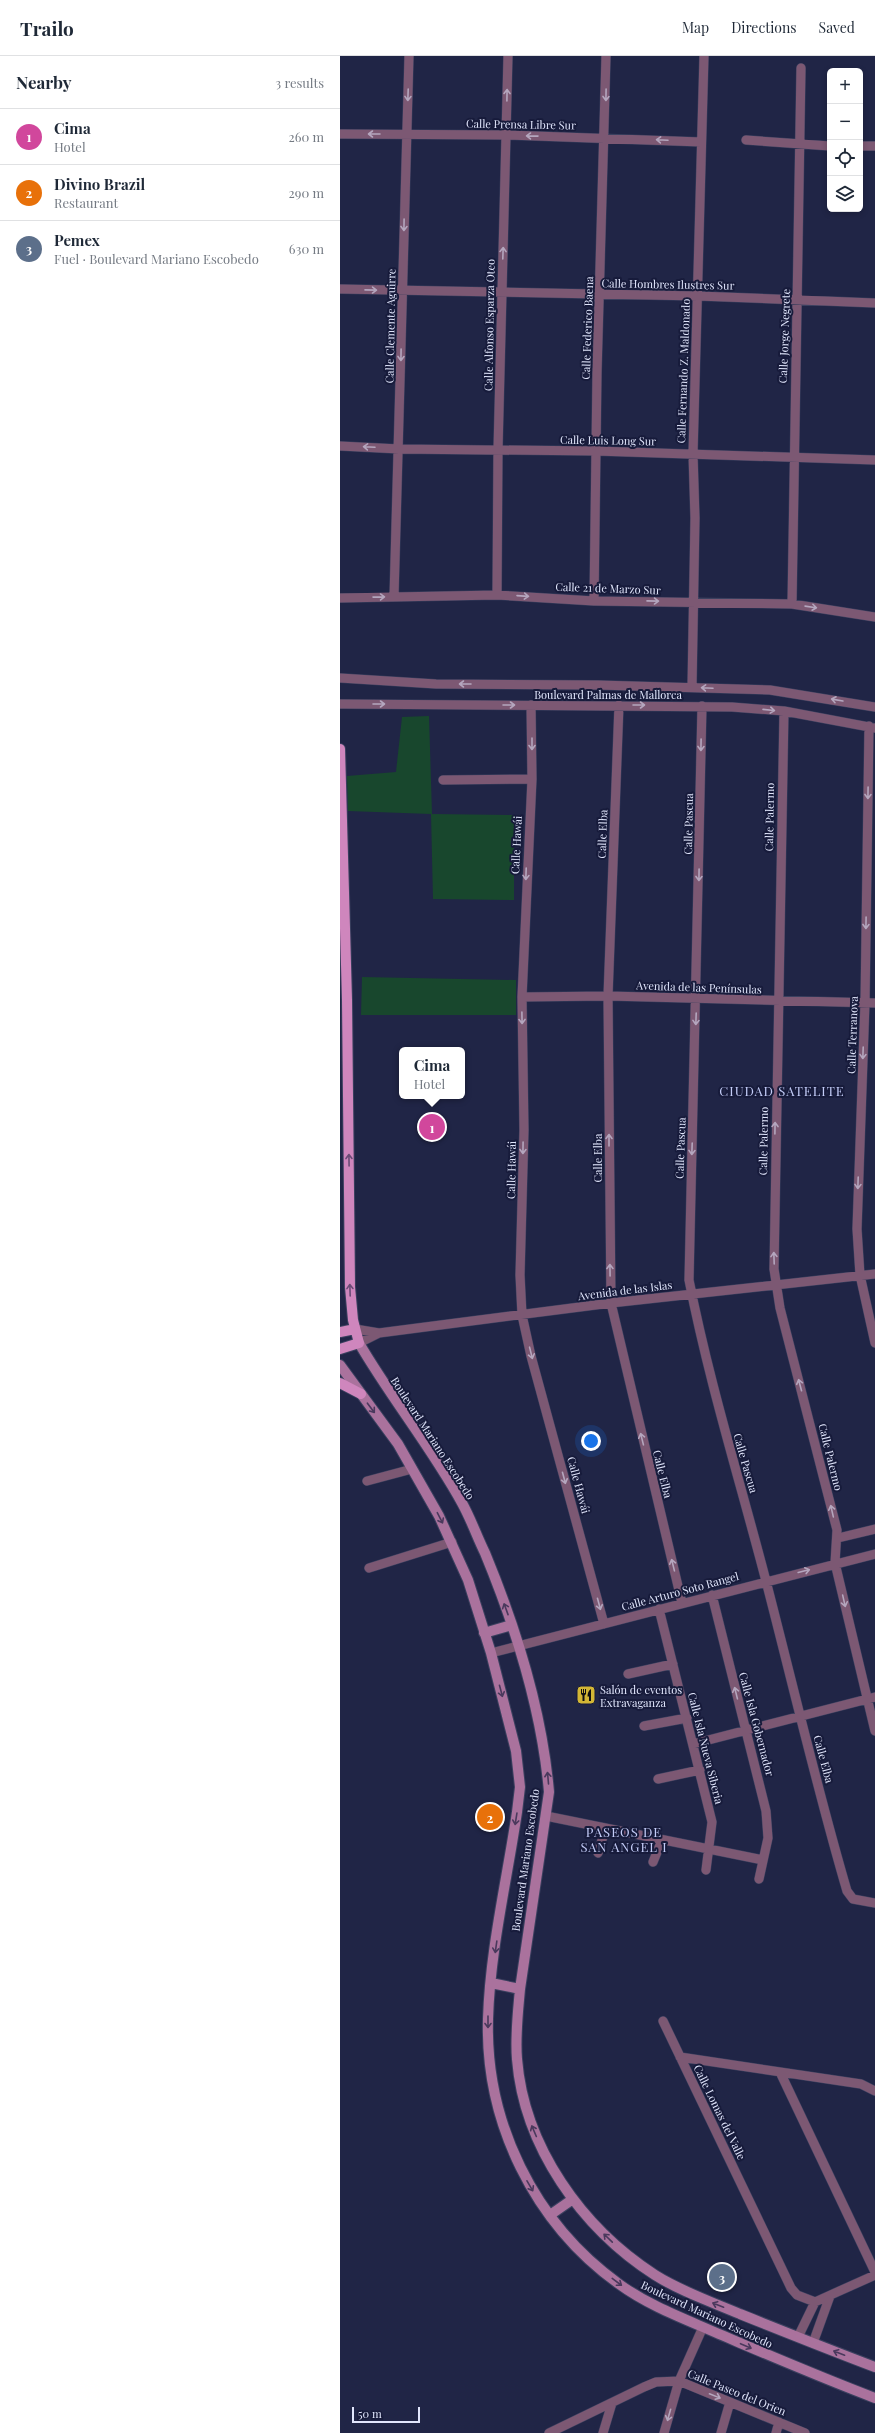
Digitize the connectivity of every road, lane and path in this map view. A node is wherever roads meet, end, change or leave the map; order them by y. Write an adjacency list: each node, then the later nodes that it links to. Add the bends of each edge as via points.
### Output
1 (409, 56): 7 (street, Calle Clemente Aguirre, one-way to 7)
2 (508, 56): 8 (street, Calle Alfonso Esparza Oteo, one-way to 2)
3 (606, 56): 9 (street, Calle Federico Baena, one-way to 9)
4 (704, 56): 11 (street, Calle Fernando Z. Maldonado)
5 (801, 68): 12 (street, Calle Jorge Negrete)
6 (340, 134): 7 (street, Calle Prensa Libre Sur, one-way to 6)
7 (406, 134): 8 (street, Calle Prensa Libre Sur); 17 (street, Calle Clemente Aguirre, one-way to 17)
8 (506, 135): 9 (street, Calle Prensa Libre Sur, one-way to 8); 18 (street, Calle Alfonso Esparza Oteo, one-way to 8)
9 (604, 137): 11 (street, Calle Prensa Libre Sur, one-way to 9); 19 (street, Calle Federico Baena)
10 (746, 140): 12 (street)
11 (701, 142): 20 (street, Calle Fernando Z. Maldonado)
12 (799, 145): 13 (street); 21 (street, Calle Jorge Negrete)
13 (827, 146)
14 (863, 146): 15 (street)
15 (875, 146)
16 (340, 290): 17 (street, Calle Hombres Ilustres Sur, one-way to 17)
17 (403, 290): 18 (street, Calle Hombres Ilustres Sur); 24 (street, Calle Clemente Aguirre, one-way to 24)
18 (502, 292): 19 (street, Calle Hombres Ilustres Sur); 25 (street, Calle Alfonso Esparza Oteo)
19 (599, 295): 20 (street, Calle Hombres Ilustres Sur); 26 (street, Calle Federico Baena)
20 (698, 296): 21 (street, Calle Hombres Ilustres Sur); 27 (street, Calle Fernando Z. Maldonado)
21 (797, 299): 22 (street, Calle Hombres Ilustres Sur); 28 (street, Calle Jorge Negrete)
22 (875, 303)
23 (340, 446): 24 (street, Calle Luis Long Sur, one-way to 23)
24 (399, 449): 25 (street, Calle Luis Long Sur); 31 (street, Calle Clemente Aguirre)
25 (498, 450): 26 (street, Calle Luis Long Sur); 30 (street, Calle Alfonso Esparza Oteo)
26 (596, 451): 27 (street, Calle Luis Long Sur); 33 (street, Calle Federico Baena)
27 (693, 454): 28 (street, Calle Luis Long Sur); 34 (street, Calle Fernando Z. Maldonado)
28 (794, 456): 29 (street, Calle Luis Long Sur); 35 (street, Calle Jorge Negrete)
29 (875, 460)
30 (497, 595): 31 (street, Calle 21 de Marzo Sur); 33 (street, Calle 21 de Marzo Sur, one-way to 33)
31 (394, 596): 32 (street, Calle 21 de Marzo Sur, one-way to 31)
32 (340, 598)
33 (594, 601): 34 (street, Calle 21 de Marzo Sur, one-way to 34)
34 (694, 602): 35 (street, Calle 21 de Marzo Sur); 38 (street, Calle Fernando Z. Maldonado)
35 (792, 604): 36 (street, Calle 21 de Marzo Sur, one-way to 36)
36 (875, 617)
37 (340, 678): 38 (street, Boulevard Palmas de Mallorca, one-way to 37, via 436,684)
38 (692, 687): 43 (street, Boulevard Palmas de Mallorca, one-way to 38, via 792,692)
39 (340, 704): 41 (street, Boulevard Palmas de Mallorca, one-way to 41)
40 (619, 705): 41 (street, Boulevard Palmas de Mallorca); 42 (street, Boulevard Palmas de Mallorca, one-way to 42); 49 (street, Calle Elba)
41 (531, 706): 47 (street, Calle Hawái, one-way to 47)
42 (702, 706): 44 (street, Boulevard Palmas de Mallorca, one-way to 44); 51 (street, Calle Pascua, one-way to 51)
43 (875, 707)
44 (784, 711): 45 (street, Boulevard Palmas de Mallorca); 52 (street, Calle Palermo)
45 (872, 727): 53 (street, Calle Terranova, one-way to 53)
46 (340, 749): 61 (main road, Boulevard Mariano Escobedo, one-way to 46, via 350,1287 347,1000)
47 (532, 779): 48 (street); 50 (street, Calle Hawái, one-way to 50)
48 (443, 780)
49 (608, 996): 50 (street, Avenida de las Penínsulas); 51 (street, Avenida de las Penínsulas); 59 (street, Calle Elba, one-way to 49)
50 (522, 997): 60 (street, Calle Hawái, one-way to 60)
51 (696, 999): 52 (street, Avenida de las Penínsulas); 58 (street, Calle Pascua, one-way to 58, via 689,1253)
52 (778, 1001): 53 (street, Avenida de las Penínsulas); 57 (street, Calle Palermo, one-way to 52, via 773,1242)
53 (865, 1003): 54 (street, Avenida de las Penínsulas); 56 (street, Calle Terranova, one-way to 56, via 857,1229)
54 (875, 1003)
55 (875, 1274): 56 (street, Avenida de las Islas)
56 (860, 1275): 57 (street, Avenida de las Islas); 65 (street, Calle Terranova)
57 (776, 1286): 58 (street, Avenida de las Islas); 73 (street, Calle Palermo, one-way to 57)
58 (692, 1294): 59 (street, Avenida de las Islas); 78 (street, Calle Pascua, via 705,1361)
59 (611, 1303): 60 (street, Avenida de las Islas); 80 (street, Calle Elba, one-way to 59)
60 (522, 1314): 63 (street, Avenida de las Islas); 82 (street, Calle Hawái, one-way to 82)
61 (355, 1329): 62 (main road); 63 (street, Avenida de las Islas); 64 (main road, Boulevard Mariano Escobedo)
62 (340, 1332)
63 (379, 1333): 64 (street, Avenida de las Islas)
64 (359, 1343): 66 (main road); 83 (street, Boulevard Mariano Escobedo, one-way to 64, via 493,1572 463,1505)
65 (875, 1343)
66 (340, 1349)
67 (340, 1365): 69 (street, Boulevard Mariano Escobedo)
68 (340, 1383): 69 (main road)
69 (360, 1394): 70 (street, Boulevard Mariano Escobedo, one-way to 70, via 398,1444)
70 (412, 1469): 71 (street); 74 (street, Boulevard Mariano Escobedo, one-way to 74)
71 (367, 1481)
72 (875, 1529): 73 (street)
73 (838, 1538): 76 (street, Calle Palermo)
74 (452, 1542): 77 (street); 84 (street, Boulevard Mariano Escobedo, via 468,1580)
75 (875, 1554): 76 (street, Calle Arturo Soto Rangel)
76 (835, 1563): 78 (street, Calle Arturo Soto Rangel, one-way to 76); 89 (street, one-way to 89)
77 (369, 1568)
78 (766, 1581): 79 (street, Calle Arturo Soto Rangel); 90 (street, Calle Elba)
79 (712, 1595): 80 (street, Calle Arturo Soto Rangel); 93 (street, Calle Isla Gobernador, one-way to 79)
80 (682, 1603): 81 (street, Calle Arturo Soto Rangel)
81 (659, 1609): 82 (street, Calle Arturo Soto Rangel); 87 (street, Calle Isla Nueva Siberia)
82 (604, 1624): 85 (street, Calle Arturo Soto Rangel)
83 (512, 1625): 84 (street); 85 (street, Boulevard Mariano Escobedo)
84 (484, 1633): 86 (street, Boulevard Mariano Escobedo)
85 (518, 1646): 86 (street, Calle Arturo Soto Rangel); 98 (street, Boulevard Mariano Escobedo, one-way to 85, via 549,1792 547,1770 537,1718)
86 (491, 1653): 108 (street, Boulevard Mariano Escobedo, one-way to 108, via 516,1752 520,1787)
87 (673, 1664): 88 (street); 91 (street, Calle Isla Nueva Siberia)
88 (628, 1674)
89 (871, 1698): 90 (street); 94 (street)
90 (800, 1716): 93 (street); 107 (street, Calle Elba, via 849,1897)
91 (687, 1718): 92 (street); 95 (street, Calle Isla Nueva Siberia)
92 (644, 1726)
93 (745, 1730): 95 (street); 103 (street, Calle Isla Gobernador, via 769,1824)
94 (875, 1732)
95 (693, 1744): 96 (street, Calle Isla Nueva Siberia)
96 (700, 1770): 97 (street); 101 (street, Calle Isla Nueva Siberia, via 712,1822)
97 (658, 1779)
98 (546, 1816): 99 (street); 109 (street, Boulevard Mariano Escobedo)
99 (605, 1830): 100 (street); 102 (street)
100 (662, 1840): 101 (street); 104 (street)
101 (708, 1848): 103 (street); 105 (street, Calle Isla Nueva Siberia)
102 (598, 1853)
103 (763, 1860): 106 (street, Calle Isla Gobernador)
104 (653, 1862)
105 (706, 1870)
106 (759, 1879)
107 (875, 1903)
108 (491, 1984): 109 (street); 115 (street, Boulevard Mariano Escobedo, one-way to 115, via 488,2019 489,2063 494,2097 503,2130 517,2162)
109 (520, 1990): 114 (street, Boulevard Mariano Escobedo, one-way to 109, via 542,2150 522,2091 517,2059)
110 (663, 2021): 111 (street)
111 (680, 2057): 112 (street, Calle Lomas del Valle); 118 (street, Calle Lomas del Valle, via 792,2288 797,2295)
112 (780, 2072): 113 (street, Calle Lomas del Valle, via 861,2084); 116 (street)
113 (875, 2091)
114 (573, 2198): 115 (street); 120 (street, Boulevard Mariano Escobedo, one-way to 114, via 703,2299 656,2276 610,2240)
115 (550, 2216): 119 (street, Boulevard Mariano Escobedo, one-way to 119, via 592,2262 618,2284 643,2300)
116 (875, 2274): 117 (street)
117 (830, 2296): 118 (street); 121 (street)
118 (815, 2302): 120 (street)
119 (703, 2327): 123 (street); 124 (street, Boulevard Mariano Escobedo, one-way to 124)
120 (798, 2337): 121 (street, Boulevard Mariano Escobedo)
121 (813, 2343): 122 (street, Boulevard Mariano Escobedo, one-way to 121)
122 (875, 2367)
123 (679, 2381): 125 (street, Calle Paseo del Orien, one-way to 125); 126 (street, Calle Paseo del Orien, via 656,2382); 130 (street, one-way to 130)
124 (875, 2398)
125 (730, 2402): 127 (street, Calle Paseo del Orien); 131 (street)
126 (612, 2403): 128 (street, Calle Paseo del Orien); 129 (street)
127 (779, 2422): 132 (street); 133 (street, Calle Paseo del Orien)
128 (549, 2433)
129 (603, 2433)
130 (664, 2433)
131 (721, 2433)
132 (776, 2433)
133 (805, 2433)

